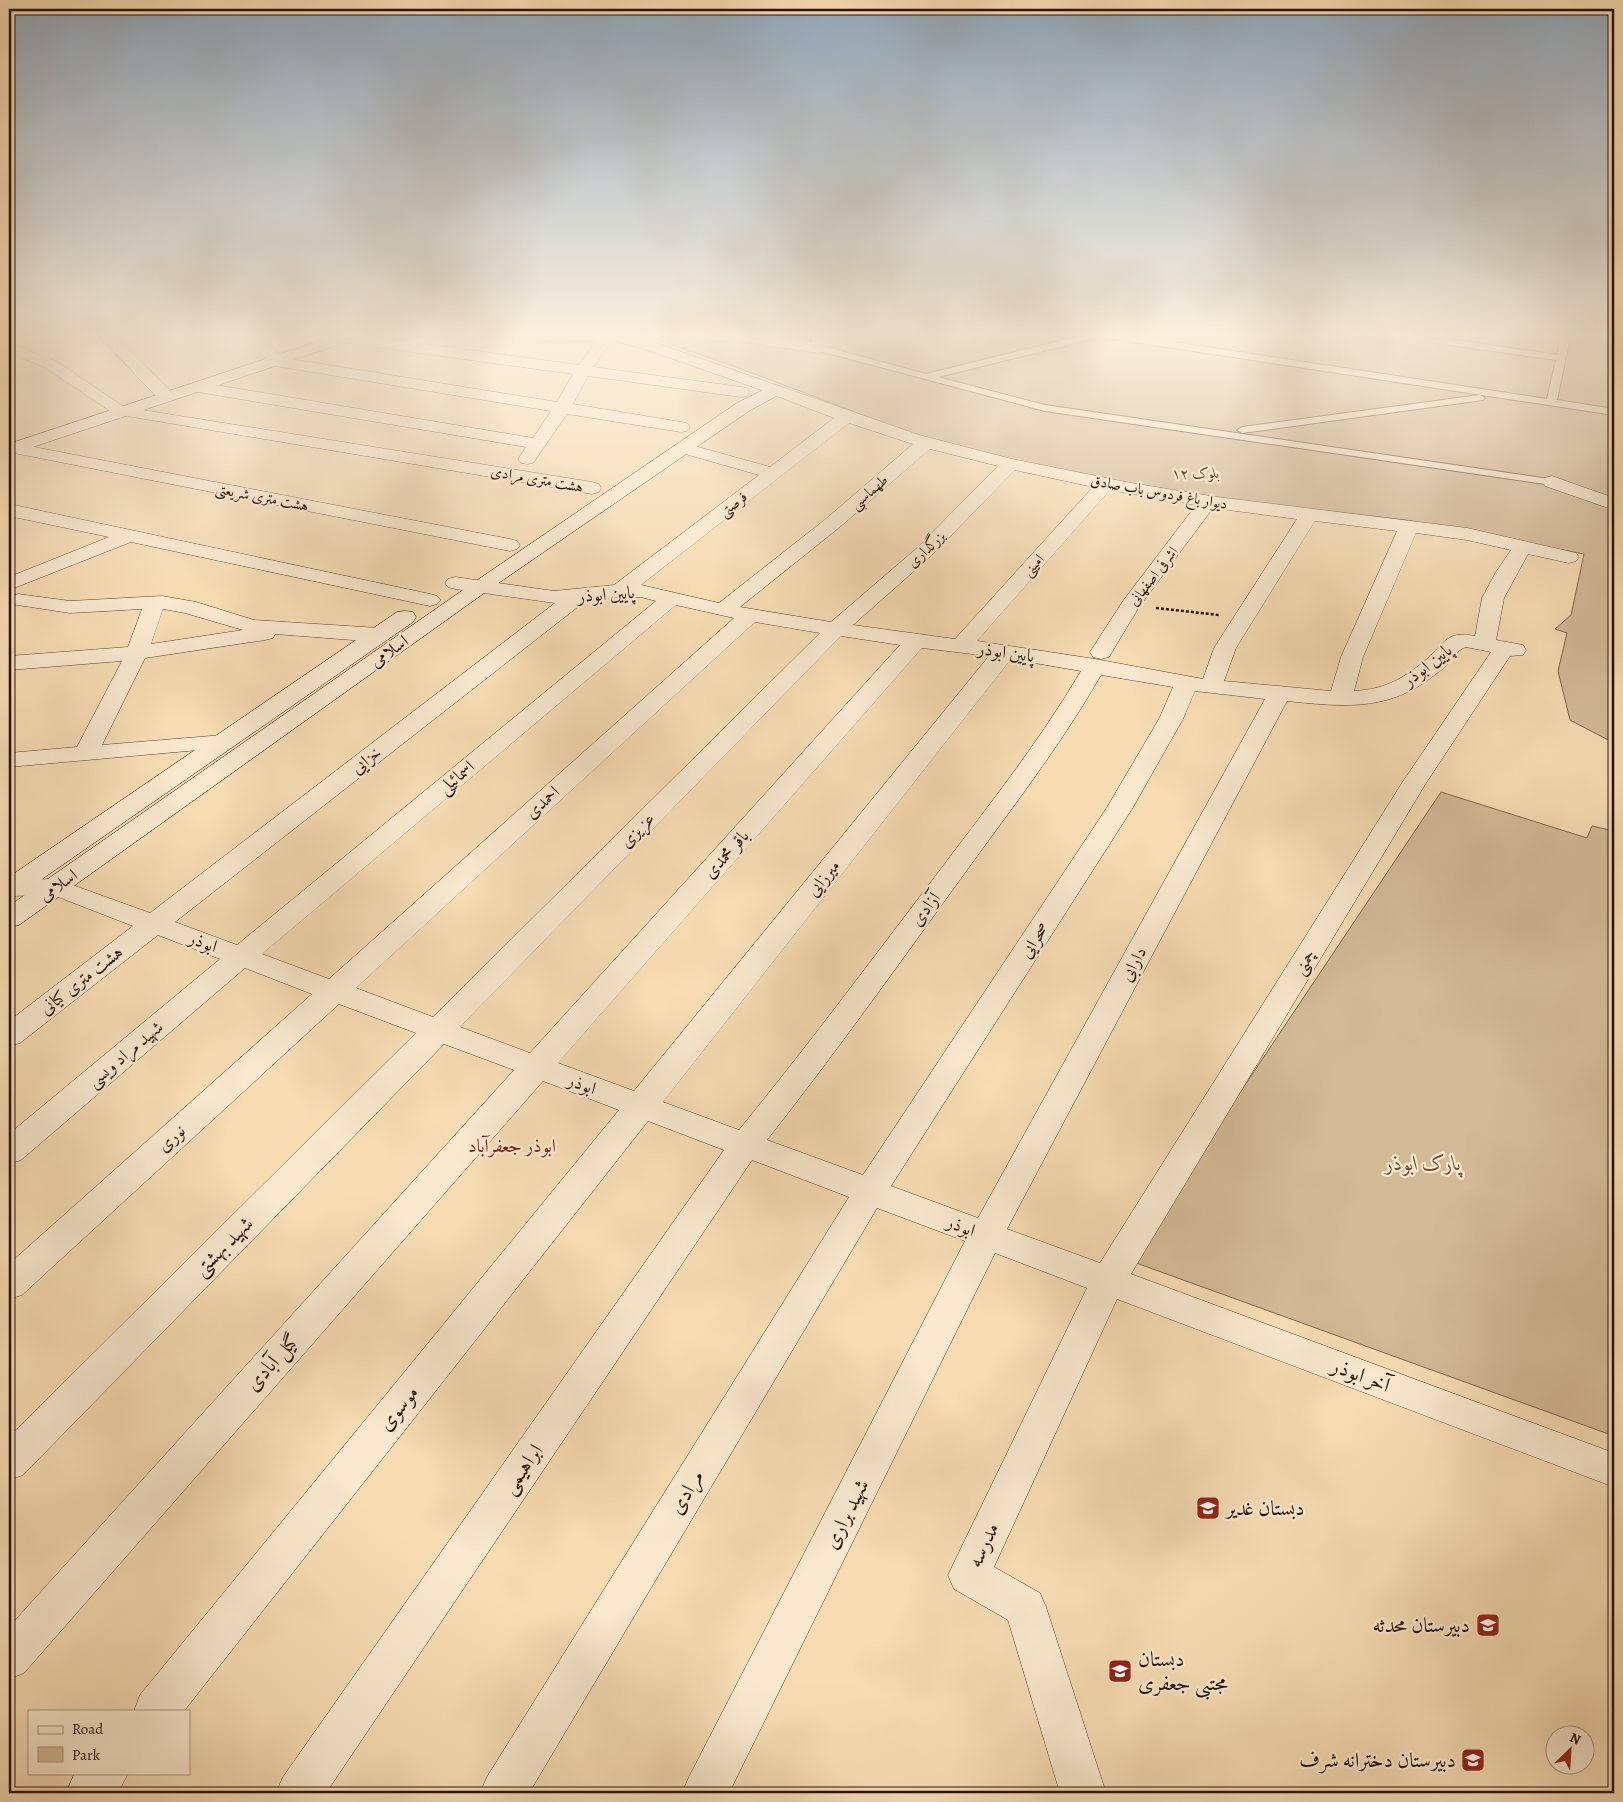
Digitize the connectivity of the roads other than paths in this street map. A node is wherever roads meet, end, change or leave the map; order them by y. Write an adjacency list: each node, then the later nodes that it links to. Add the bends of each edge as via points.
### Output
1 (96, 417): 16 (street)
2 (169, 417): 19 (street, هشت متری مرادی)
3 (377, 417): 15 (street)
4 (556, 417): 15 (street)
5 (600, 417): 13 (street)
6 (714, 417): 13 (street, اسلامی)
7 (722, 417): 13 (street, اسلامی)
8 (845, 417): 18 (street, فرصتی)
9 (849, 417): 14 (street, دیوار باغ فردوس باب صادق)
10 (1109, 417): 12 (lane)
11 (1338, 417): 12 (lane)
12 (1221, 433): 20 (lane)
13 (682, 437): 18 (street); 22 (street, اسلامی); 34 (street, اسلامی)
14 (927, 442): 17 (street, دیوار باغ فردوس باب صادق); 41 (street, طهماسبی, via 834,522)
15 (537, 444): 19 (street)
16 (10, 445): 30 (street, هشت متری شریعتی)
17 (1011, 464): 21 (street, دیوار باغ فردوس باب صادق); 44 (street, بزرگداری, via 924,552)
18 (772, 473): 35 (street, فرصتی)
19 (515, 476): 22 (street, هشت متری مرادی)
20 (1552, 482): 23 (street); 25 (street)
21 (1106, 484): 24 (street, دیوار باغ فردوس باب صادق); 47 (street, امینی)
22 (592, 488): 30 (street, اسلامی)
23 (1614, 496)
24 (1208, 502): 27 (street, دیوار باغ فردوس باب صادق); 51 (street, اشرفی اصفهانی, via 1130,605)
25 (1614, 504)
26 (9, 510): 29 (street)
27 (1309, 515): 28 (street, دیوار باغ فردوس باب صادق); 53 (street, صحرایی)
28 (1409, 526): 31 (street, دیوار باغ فردوس باب صادق); 55 (street, via 1352,657)
29 (130, 536): 37 (street); 39 (street)
30 (510, 545): 33 (street, اسلامی)
31 (1523, 546): 32 (street, دیوار باغ فردوس باب صادق); 48 (street, via 1493,598)
32 (1569, 557)
33 (455, 583): 34 (street, پایین ابوذر); 39 (street, اسلامی)
34 (480, 587): 36 (street, پایین ابوذر, via 554,597); 59 (street, اسلامی)
35 (620, 591): 36 (street, پایین ابوذر); 38 (street, پایین ابوذر, via 641,591)
36 (578, 596): 62 (street, خزایی)
37 (11, 597): 40 (street, via 70,607)
38 (672, 598): 41 (street, پایین ابوذر); 63 (street, اسمائیلی)
39 (430, 600): 45 (street, اسلامی)
40 (155, 602): 43 (street, via 188,607 253,626); 50 (street)
41 (723, 610): 42 (street, پایین ابوذر)
42 (751, 614): 44 (street, پایین ابوذر); 64 (street, احمدی)
43 (291, 629): 45 (street); 50 (street)
44 (836, 630): 46 (street, پایین ابوذر); 65 (street, عزیزی)
45 (379, 635): 56 (street, اسلامی)
46 (916, 641): 47 (street, پایین ابوذر); 67 (street, باقر محمدی)
47 (961, 646): 49 (street, پایین ابوذر)
48 (1501, 646): 55 (street, پایین ابوذر, via 1464,640 1453,644 1435,664 1408,684 1380,696); 73 (street, چمنی)
49 (1005, 651): 51 (street, پایین ابوذر); 68 (street, میرزایی)
50 (137, 653): 52 (street); 57 (street)
51 (1098, 659): 53 (street, پایین ابوذر); 69 (street, آزادی, via 1068,713 1015,787 802,1074)
52 (9, 663)
53 (1199, 684): 54 (street, پایین ابوذر); 71 (street, صحرایی, via 1171,720 1119,809)
54 (1280, 693): 55 (street, پایین ابوذر); 72 (street, دارابی)
55 (1341, 698)
56 (223, 742): 57 (street); 60 (street, اسلامی)
57 (86, 754): 58 (street)
58 (9, 760)
59 (56, 887): 60 (street); 61 (street, اسلامی); 62 (street, ابوذر)
60 (10, 888)
61 (9, 919)
62 (154, 924): 63 (street, ابوذر); 66 (street, هشت متری کیانی)
63 (240, 956): 64 (street, ابوذر); 70 (street, شهید مراد ویسی)
64 (333, 991): 65 (street, ابوذر); 74 (street, نوری)
65 (438, 1030): 67 (street, ابوذر); 75 (street, شهید بهشتی)
66 (9, 1036)
67 (535, 1066): 68 (street, ابوذر); 77 (street, گیل آبادی)
68 (640, 1106): 69 (street, ابوذر); 78 (street, موسوی)
69 (745, 1145): 71 (street, ابوذر); 81 (street, ابراهیمی)
70 (9, 1152)
71 (870, 1191): 72 (street, ابوذر); 82 (street, مرادی)
72 (986, 1235): 73 (street, ابوذر); 83 (street, شهید براری)
73 (1108, 1280): 76 (street, آخر ابوذر); 84 (street, مدرسه, via 969,1575 1025,1607)
74 (9, 1285)
75 (9, 1463)
76 (1614, 1470)
77 (9, 1658)
78 (157, 1710)
79 (105, 1774): 80 (street)
80 (90, 1793)
81 (299, 1793)
82 (503, 1793)
83 (705, 1793)
84 (1083, 1793)

